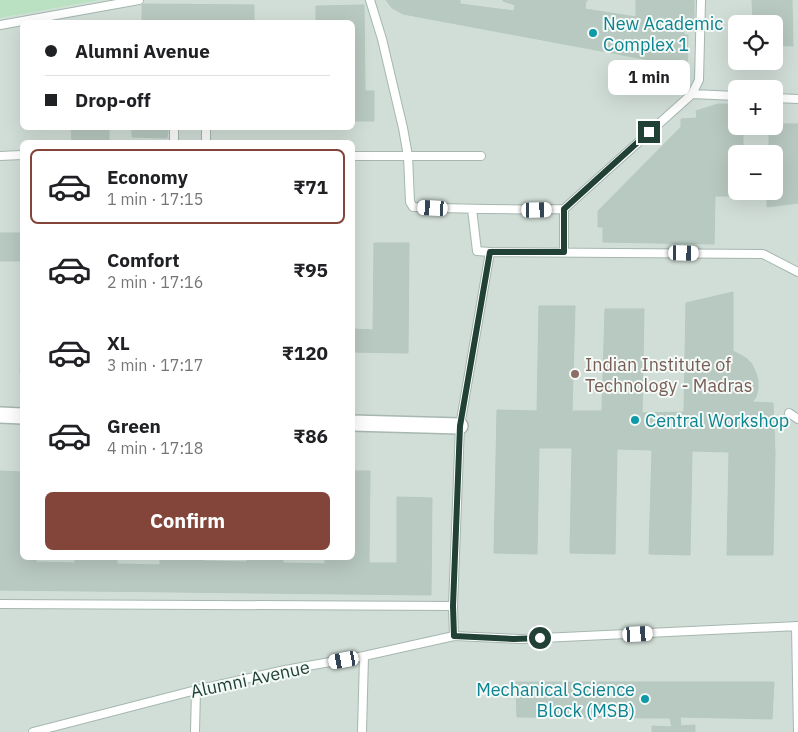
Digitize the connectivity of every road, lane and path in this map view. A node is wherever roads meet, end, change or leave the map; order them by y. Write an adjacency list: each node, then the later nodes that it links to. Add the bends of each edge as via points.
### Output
1 (138, 0): 4 (lane)
2 (370, 0): 14 (lane)
3 (702, 0): 7 (lane, via 699,80)
4 (28, 20)
5 (20, 21): 6 (lane)
6 (0, 25)
7 (692, 94): 8 (lane); 17 (lane)
8 (728, 96)
9 (783, 98): 10 (lane)
10 (798, 99)
11 (20, 155): 12 (lane)
12 (0, 156)
13 (355, 156): 14 (lane)
14 (408, 156): 15 (lane); 16 (lane, via 410,202 414,207)
15 (481, 156)
16 (472, 209): 17 (lane); 18 (lane, via 478,251)
17 (564, 209): 19 (lane)
18 (490, 252): 19 (lane); 26 (lane)
19 (564, 252): 20 (lane, via 764,254)
20 (798, 272)
21 (789, 413): 24 (lane)
22 (0, 415): 23 (street)
23 (20, 416)
24 (798, 419)
25 (355, 424): 26 (street)
26 (460, 426): 28 (lane)
27 (0, 604): 28 (lane)
28 (453, 606): 30 (lane)
29 (797, 626): 30 (lane, Alumni Avenue, via 520,639); 36 (lane)
30 (454, 636): 31 (lane, Alumni Avenue)
31 (364, 656): 32 (lane, Alumni Avenue); 35 (lane)
32 (196, 690): 33 (lane, Alumni Avenue); 34 (lane)
33 (33, 732)
34 (195, 732)
35 (362, 732)
36 (798, 732)

